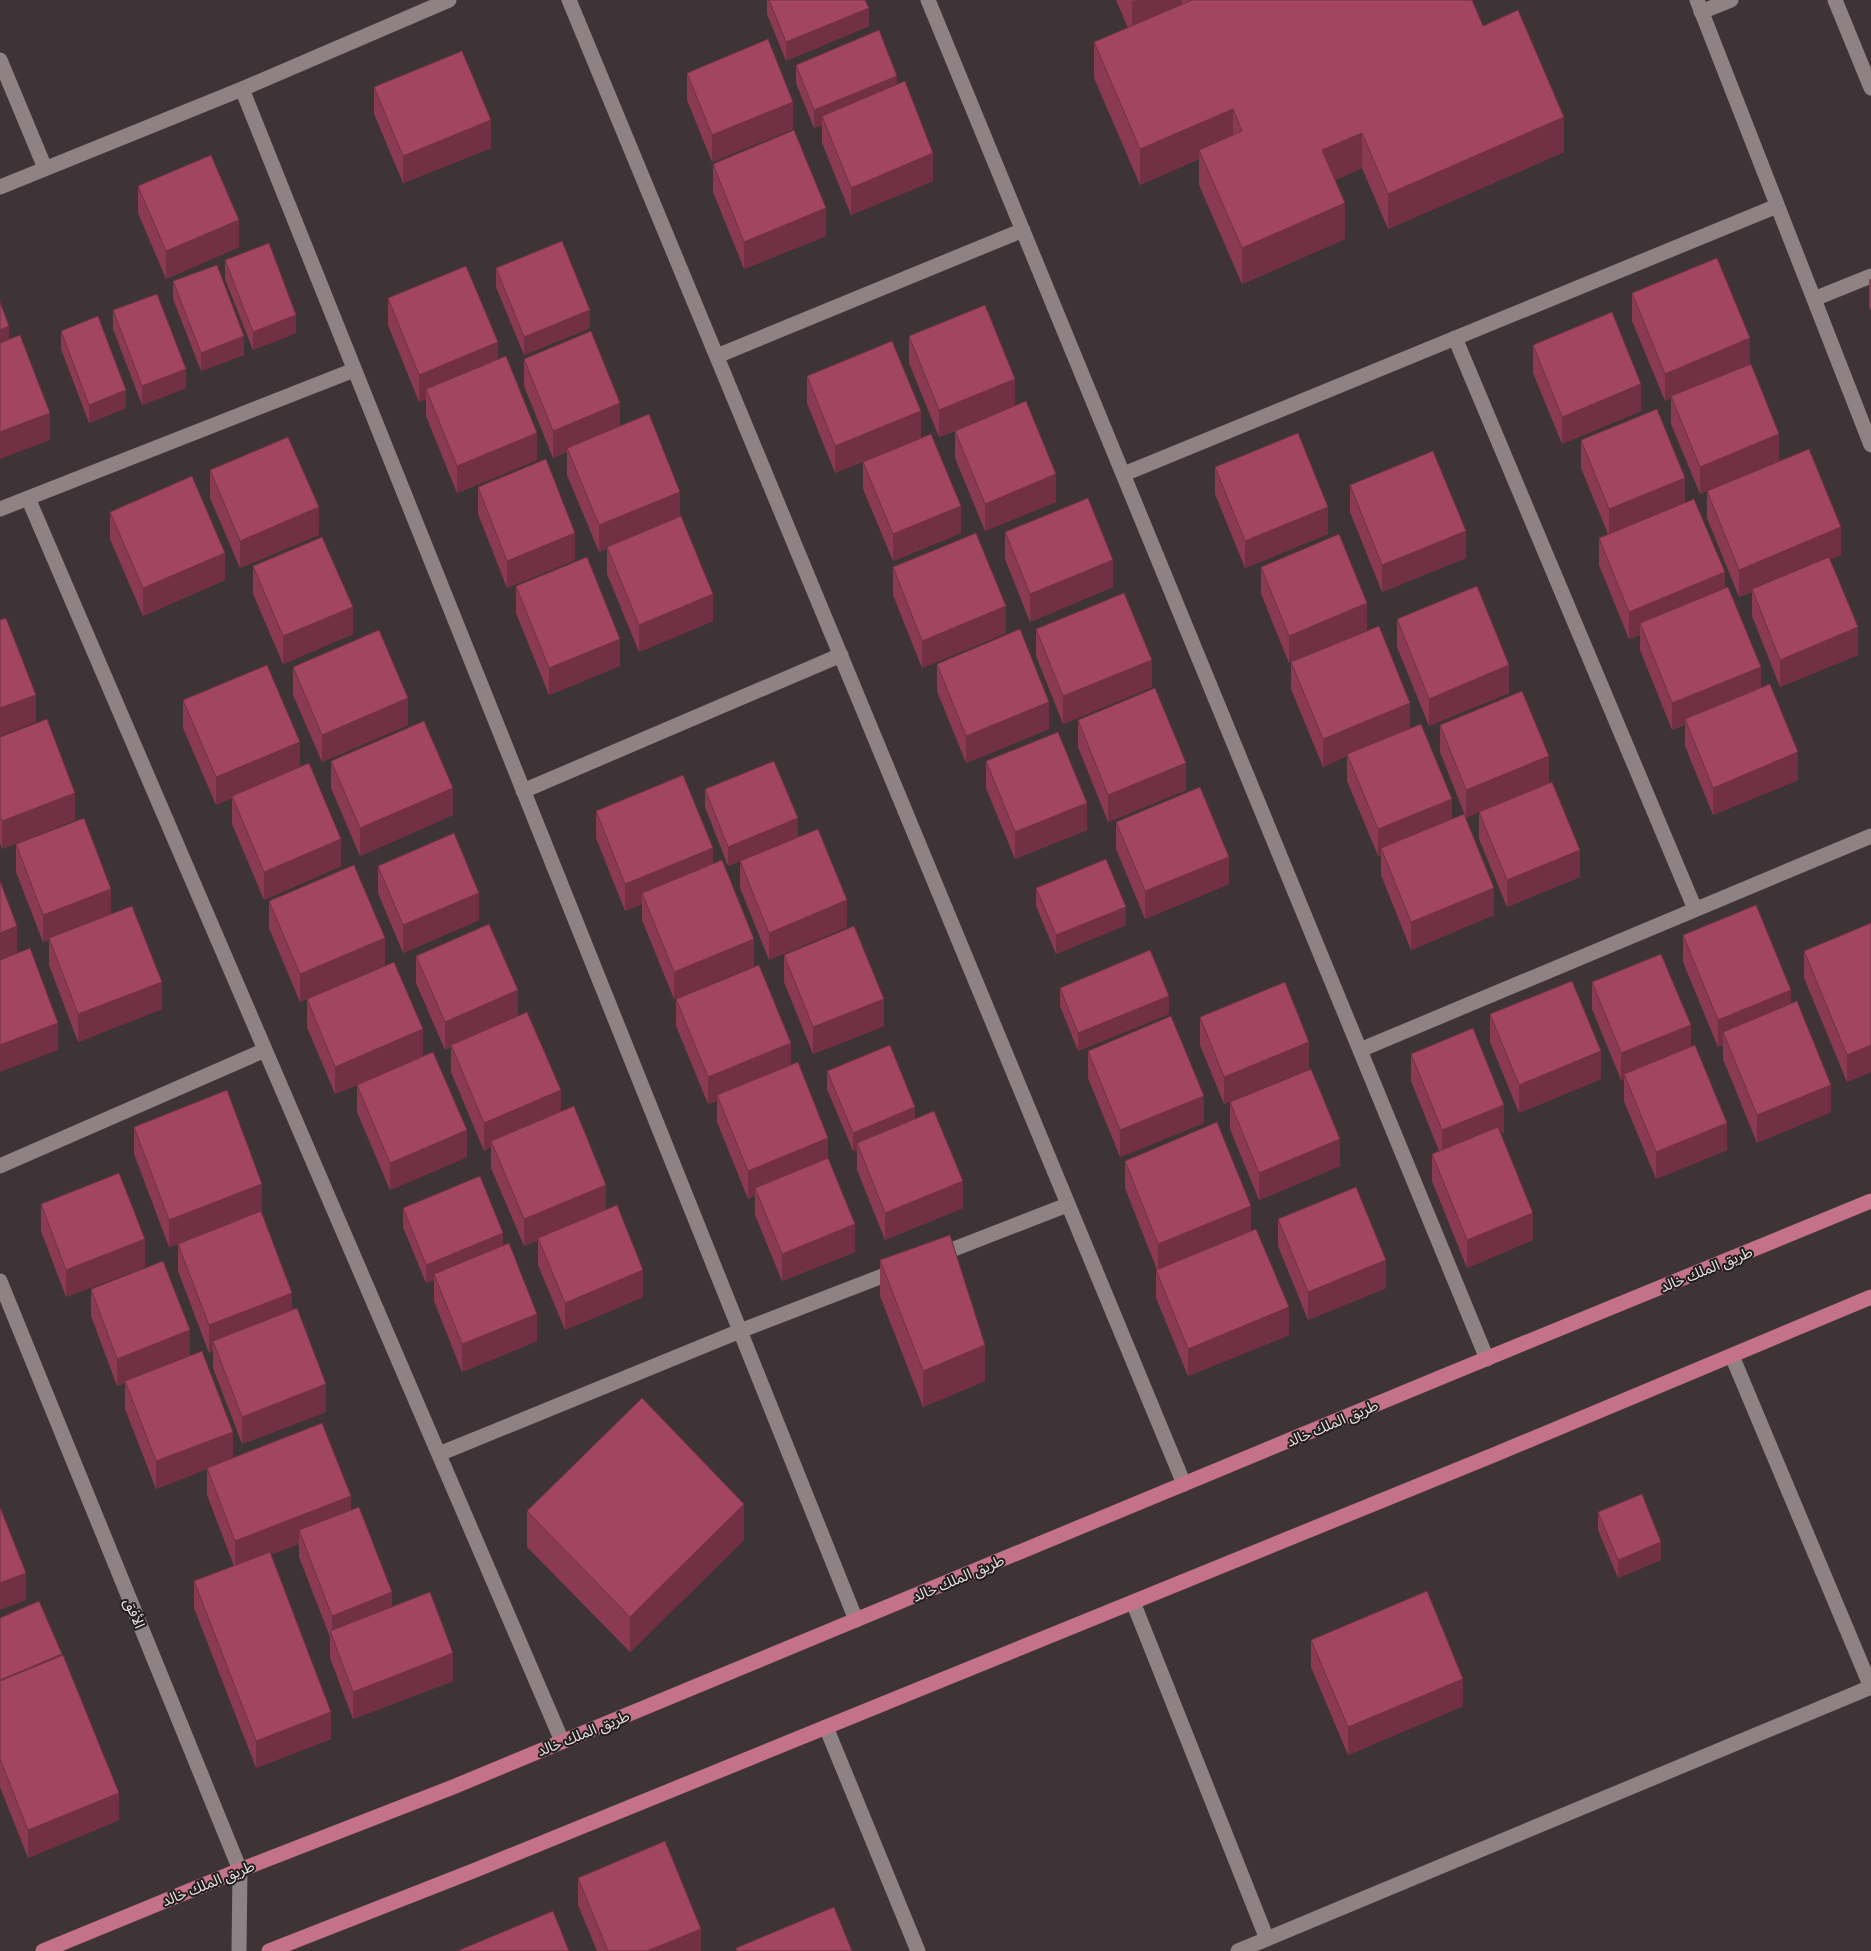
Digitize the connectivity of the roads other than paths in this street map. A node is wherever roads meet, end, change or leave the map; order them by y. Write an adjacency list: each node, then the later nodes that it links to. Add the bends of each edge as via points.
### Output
1 (449, 0): 9 (street)
2 (569, 0): 17 (street)
3 (928, 0): 13 (street)
4 (1731, 0): 6 (street)
5 (1835, 0): 8 (street)
6 (1699, 6): 12 (street)
7 (0, 60): 10 (street)
8 (1871, 88)
9 (242, 89): 10 (street); 18 (street)
10 (46, 168): 11 (street)
11 (0, 187)
12 (1777, 206): 15 (street); 16 (street)
13 (1023, 230): 17 (street); 20 (street)
14 (1871, 276): 15 (street)
15 (1814, 299): 19 (street)
16 (1455, 338): 20 (street); 26 (street)
17 (717, 356): 23 (street)
18 (354, 370): 21 (street); 24 (street)
19 (1871, 445)
20 (1124, 474): 28 (street)
21 (28, 498): 22 (street); 27 (street)
22 (0, 509)
23 (841, 655): 24 (street); 31 (street)
24 (523, 791): 34 (street)
25 (1871, 836): 26 (street)
26 (1695, 909): 28 (street)
27 (265, 1050): 29 (street); 37 (street)
28 (1360, 1050): 36 (street)
29 (0, 1166)
30 (1871, 1201): 36 (main road, طريق الملك خالد)
31 (1067, 1205): 34 (street); 38 (street)
32 (0, 1281): 44 (street, الأفق)
33 (1871, 1298): 35 (main road)
34 (740, 1331): 37 (street); 40 (street)
35 (1732, 1356): 39 (main road); 41 (street)
36 (1487, 1359): 38 (main road, طريق الملك خالد)
37 (439, 1454): 43 (street)
38 (1184, 1484): 40 (main road, طريق الملك خالد)
39 (1133, 1602): 42 (main road); 45 (street)
40 (856, 1620): 43 (main road, طريق الملك خالد)
41 (1871, 1687): 45 (street)
42 (826, 1727): 48 (main road); 49 (street)
43 (562, 1741): 44 (main road, طريق الملك خالد)
44 (240, 1870): 46 (main road, طريق الملك خالد); 47 (street, الأفق)
45 (1267, 1939): 50 (street)
46 (43, 1951)
47 (239, 1951)
48 (269, 1951)
49 (918, 1951)
50 (1238, 1951)

